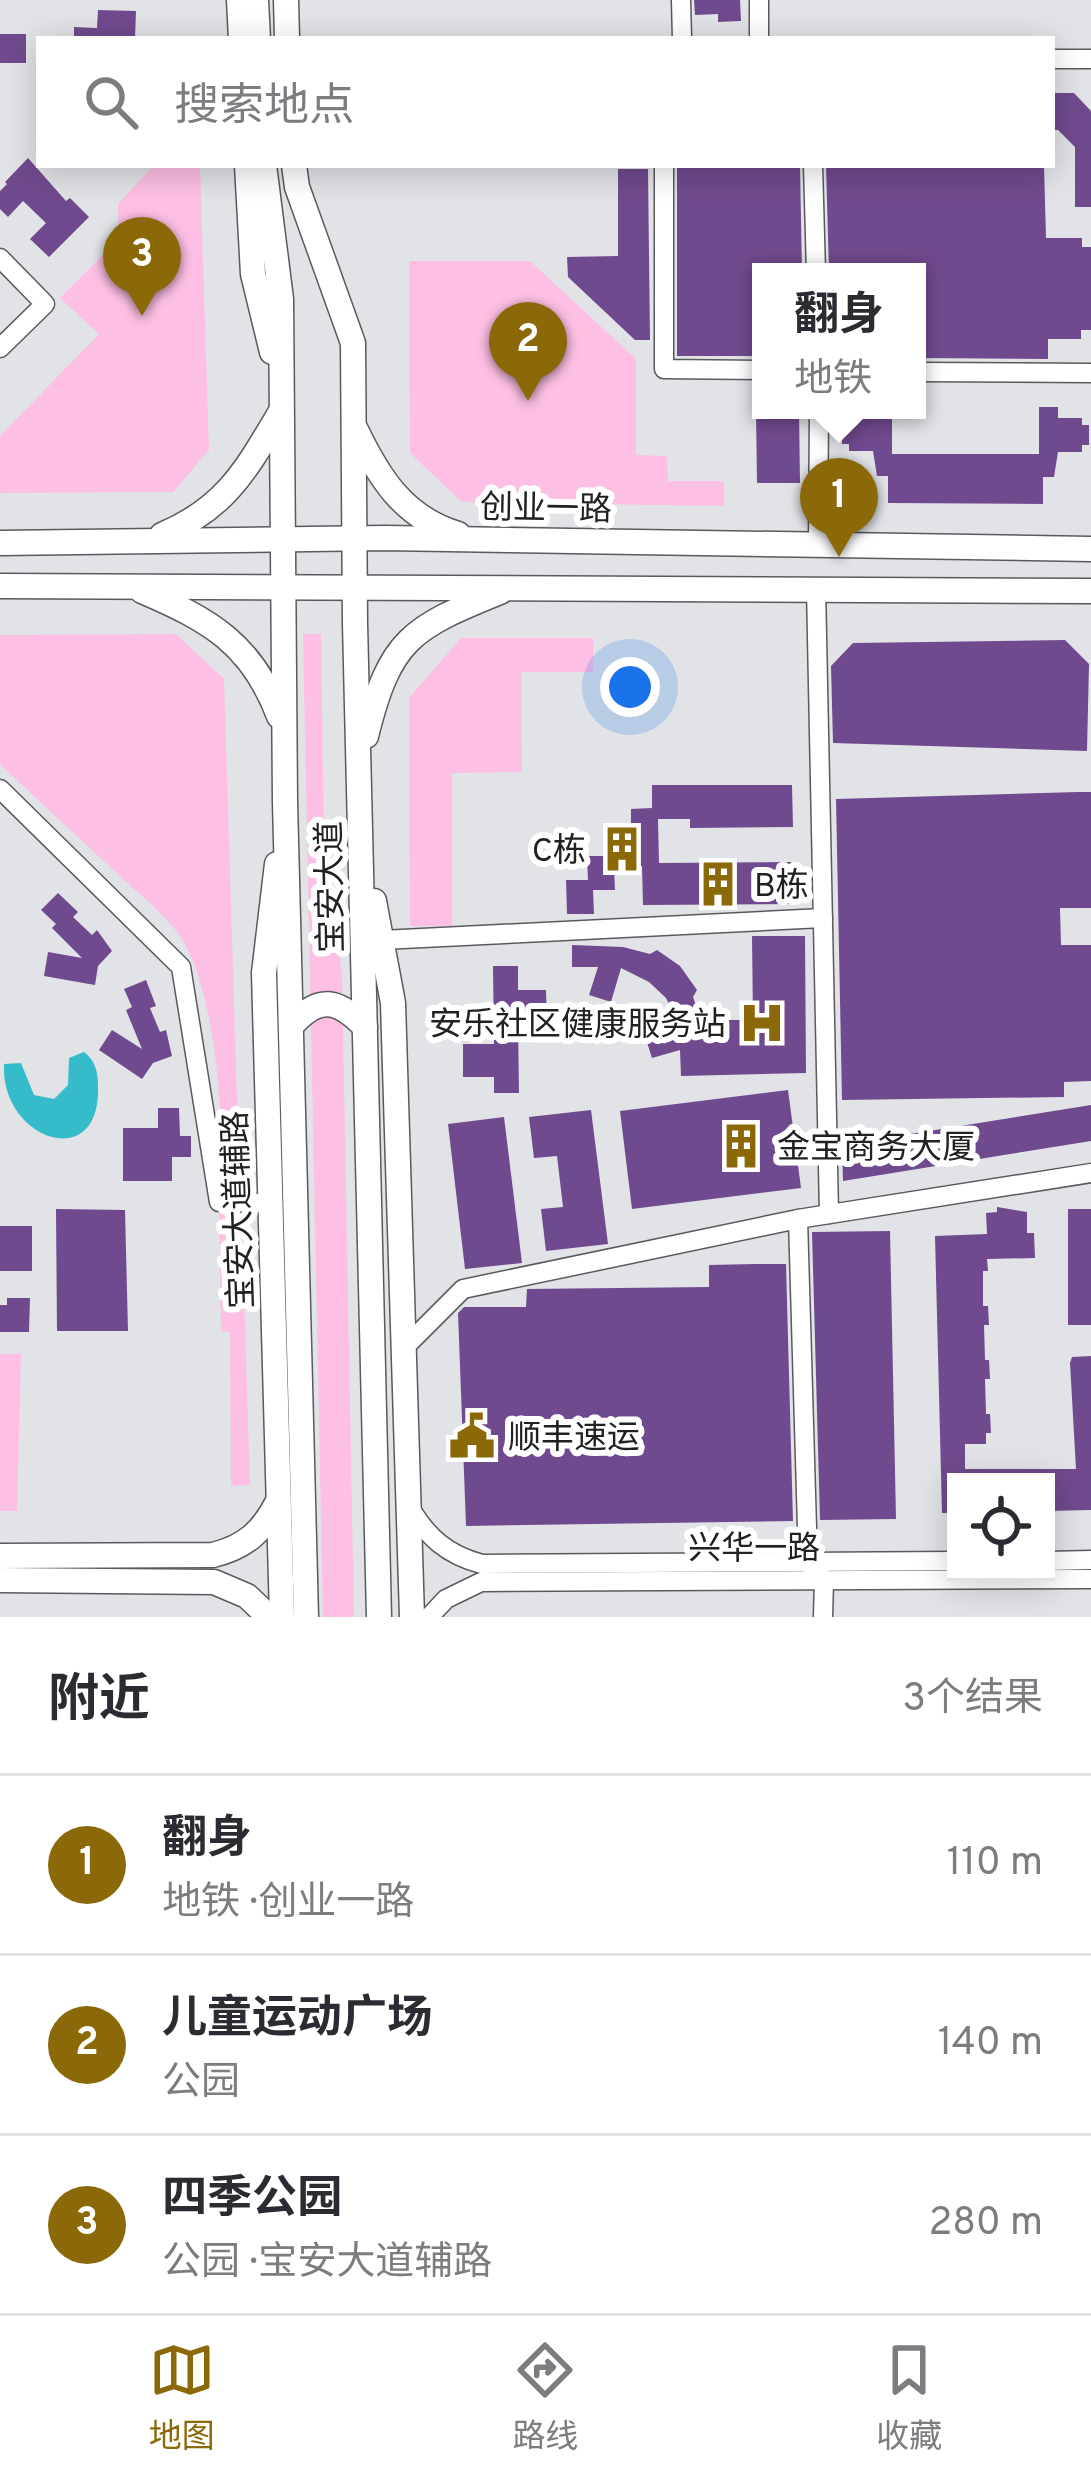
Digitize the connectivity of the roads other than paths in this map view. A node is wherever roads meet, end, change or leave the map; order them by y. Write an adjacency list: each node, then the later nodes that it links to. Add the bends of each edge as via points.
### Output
1 (239, 0): 6 (main road)
2 (256, 0): 7 (main road)
3 (286, 0): 8 (main road)
4 (681, 0): 9 (street)
5 (759, 0): 10 (street)
6 (241, 36)
7 (258, 36)
8 (287, 36)
9 (682, 36)
10 (759, 36)
11 (1055, 58): 12 (street)
12 (1091, 59)
13 (247, 168): 24 (main road, via 253,274)
14 (264, 168): 24 (main road, 宝安大道, via 281,299)
15 (294, 168): 26 (main road, 宝安大道, via 353,343)
16 (664, 168): 21 (street, via 664,369)
17 (813, 168): 19 (street)
18 (0, 258): 20 (street, via 45,304)
19 (816, 263)
20 (0, 348)
21 (752, 370)
22 (926, 372): 23 (street)
23 (1091, 373)
24 (281, 402): 27 (main road, 宝安大道); 30 (main road, via 225,496)
25 (818, 419): 32 (street)
26 (352, 423): 28 (main road, 宝安大道); 29 (main road, via 400,501 433,525)
27 (283, 538): 28 (main road, 创业一路); 30 (main road, 创业一路); 36 (main road, 宝安大道)
28 (355, 538): 29 (main road, 创业一路); 37 (main road, 宝安大道)
29 (483, 539): 32 (main road, 创业一路)
30 (146, 541): 31 (main road, 创业一路)
31 (0, 543)
32 (818, 544): 33 (main road, 创业一路)
33 (1091, 549)
34 (0, 586): 35 (main road)
35 (129, 586): 36 (main road); 41 (main road, via 231,640 260,674)
36 (283, 586): 37 (main road); 41 (main road, 宝安大道)
37 (355, 586): 38 (main road); 42 (main road, 宝安大道)
38 (514, 586): 39 (main road); 42 (main road, via 405,641 380,686)
39 (816, 588): 40 (main road); 46 (street)
40 (1091, 590)
41 (284, 732): 44 (main road, 宝安大道)
42 (358, 767): 45 (main road, 宝安大道)
43 (0, 789): 51 (street, via 181,967 219,1202)
44 (284, 802): 48 (main road, 宝安大道); 51 (main road, 宝安大道辅路, via 264,959)
45 (361, 825): 47 (main road); 49 (main road, 宝安大道)
46 (823, 918): 47 (street); 52 (street)
47 (382, 940): 54 (main road, via 393,1003)
48 (292, 1025): 49 (main road, via 320,1004 350,1011); 67 (main road, 宝安大道)
49 (365, 1027): 68 (main road, 宝安大道)
50 (1091, 1173): 52 (street)
51 (270, 1203): 55 (main road, 宝安大道辅路)
52 (829, 1214): 53 (street)
53 (799, 1219): 54 (street, via 463,1289); 61 (street)
54 (403, 1349): 56 (main road)
55 (279, 1499): 57 (main road, via 259,1533 213,1555); 66 (main road, 宝安大道辅路)
56 (408, 1505): 61 (street, 兴华一路, via 445,1550 482,1564); 69 (main road)
57 (0, 1556)
58 (947, 1561): 61 (street, 兴华一路)
59 (1055, 1561): 60 (street)
60 (1091, 1561)
61 (808, 1562): 64 (street)
62 (1091, 1579): 64 (street, 兴华一路)
63 (0, 1580): 65 (main road, via 214,1582)
64 (824, 1580): 70 (street, 兴华一路, via 481,1582); 71 (street)
65 (269, 1617)
66 (282, 1617)
67 (306, 1617)
68 (379, 1617)
69 (412, 1617)
70 (429, 1617)
71 (823, 1617)

